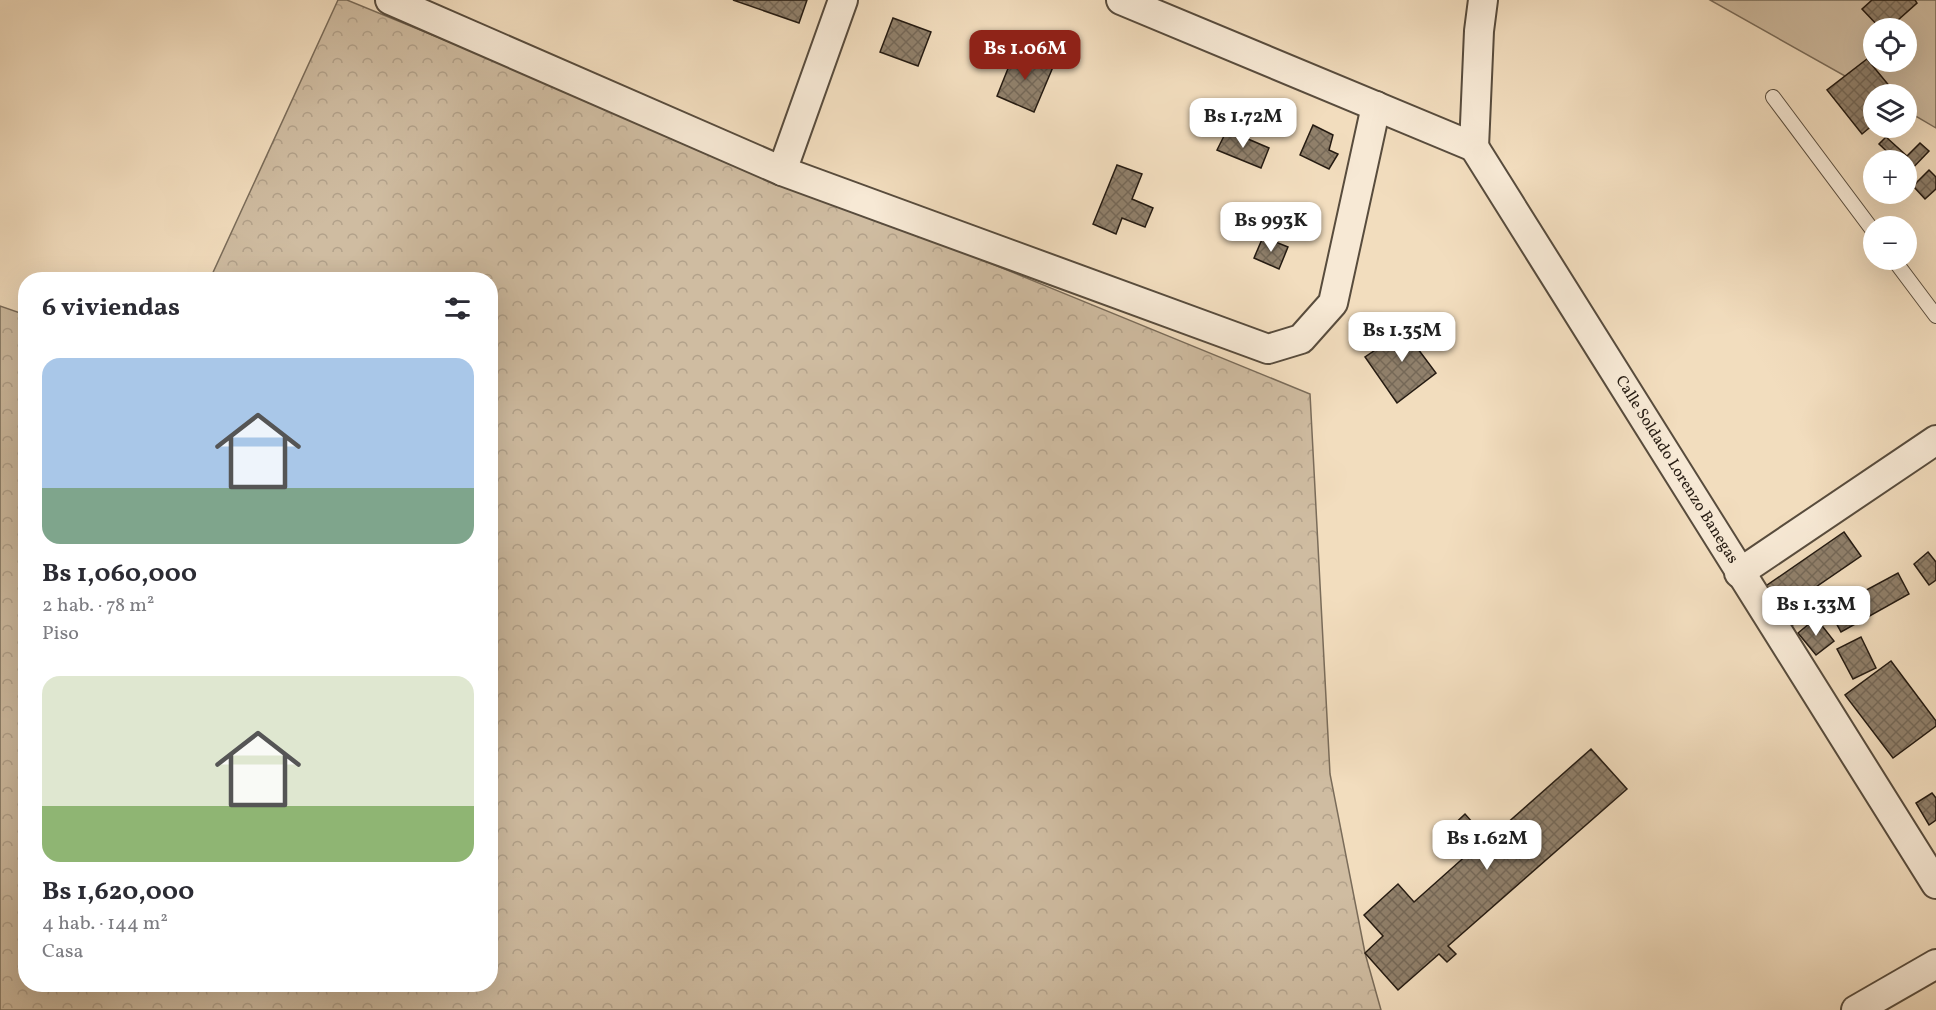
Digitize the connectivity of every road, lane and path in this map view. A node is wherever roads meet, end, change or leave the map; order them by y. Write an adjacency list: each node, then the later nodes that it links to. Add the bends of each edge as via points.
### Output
1 (390, 0): 8 (street)
2 (843, 0): 8 (street)
3 (1121, 0): 6 (street)
4 (1483, 0): 7 (street)
5 (1773, 97): 9 (lane)
6 (1376, 106): 7 (street); 8 (street, via 1333,303 1301,339 1268,349)
7 (1474, 147): 13 (street, Calle Soldado Lorenzo Banegas)
8 (782, 171)
9 (1863, 217)
10 (1902, 270): 11 (lane)
11 (1936, 316)
12 (1936, 440): 13 (street)
13 (1739, 573): 14 (street, Calle Soldado Lorenzo Banegas)
14 (1936, 884)
15 (1936, 964): 16 (street)
16 (1856, 1010)

